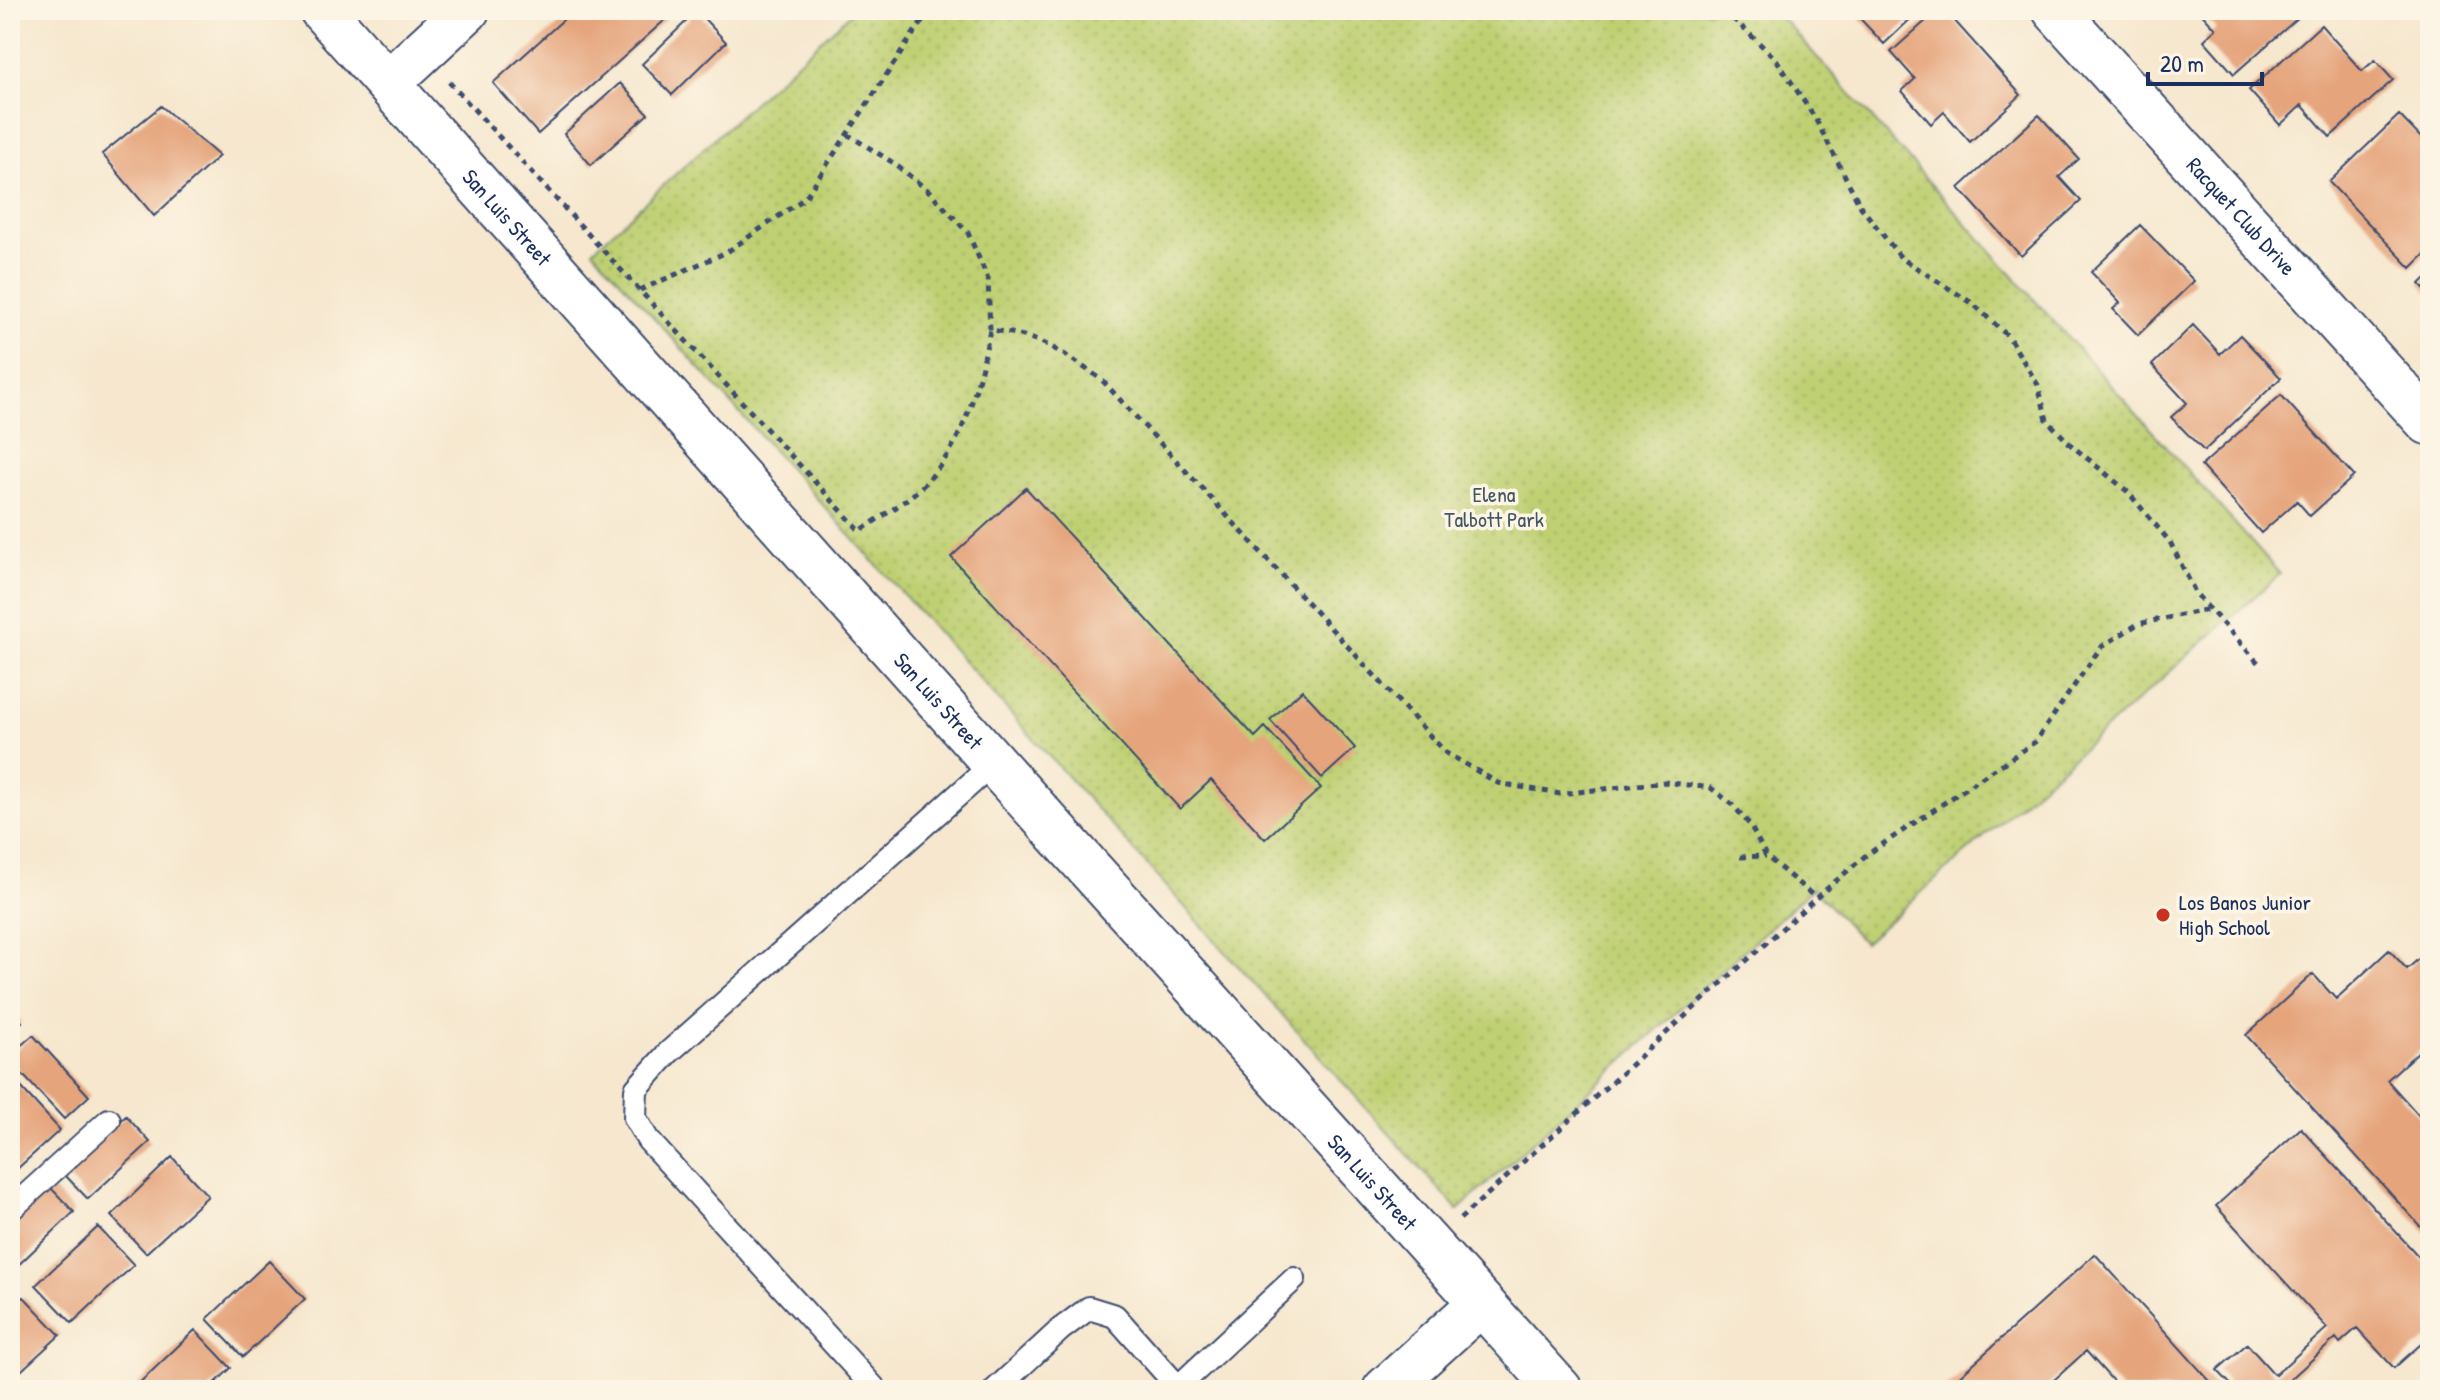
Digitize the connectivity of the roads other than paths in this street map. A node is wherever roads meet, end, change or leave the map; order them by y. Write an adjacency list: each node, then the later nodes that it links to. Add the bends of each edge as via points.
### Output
1 (322, 10): 4 (street, San Luis Street)
2 (467, 10): 4 (street)
3 (2055, 10): 5 (street, Racquet Club Drive)
4 (388, 83): 6 (street, San Luis Street)
5 (2428, 422)
6 (994, 763): 10 (street, San Luis Street); 12 (lane, via 668,1053 636,1089 635,1118 648,1140)
7 (109, 1120): 8 (lane)
8 (10, 1210)
9 (1294, 1279): 11 (lane)
10 (1481, 1303): 14 (street); 15 (street, San Luis Street)
11 (1178, 1389): 13 (lane, via 1115,1316 1089,1308)
12 (876, 1390)
13 (995, 1390)
14 (1385, 1390)
15 (1560, 1390)

